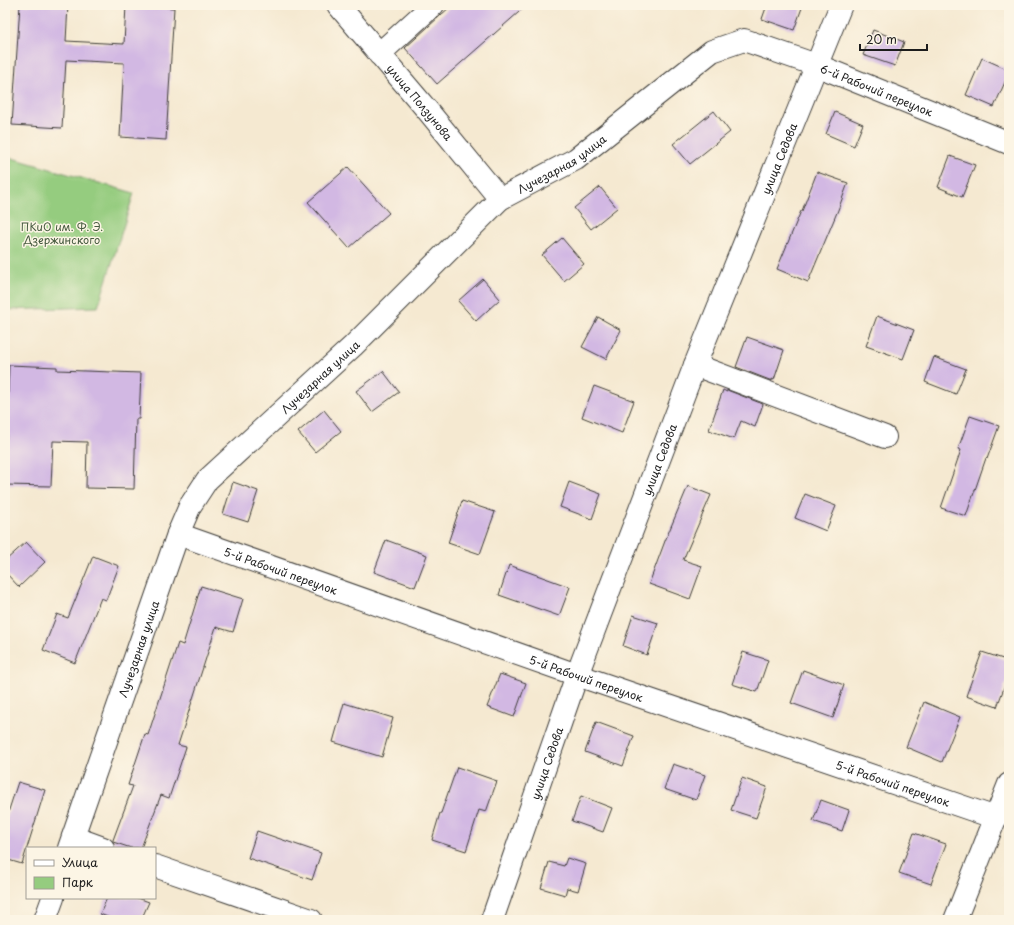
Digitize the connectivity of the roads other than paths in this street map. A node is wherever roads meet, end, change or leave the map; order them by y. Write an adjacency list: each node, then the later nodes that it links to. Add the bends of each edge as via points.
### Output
1 (338, 5): 5 (street, улица Ползунова)
2 (433, 5): 5 (street)
3 (841, 5): 6 (street, улица Седова)
4 (744, 40): 6 (street, 6-й Рабочий переулок); 8 (street, Лучезарная улица, via 712,51 576,159)
5 (380, 54): 8 (street, улица Ползунова)
6 (816, 65): 7 (street, 6-й Рабочий переулок); 9 (street, улица Седова)
7 (1009, 143)
8 (500, 199): 11 (street, Лучезарная улица, via 353,346 207,480 190,506)
9 (695, 365): 10 (street); 12 (street, улица Седова)
10 (885, 437)
11 (178, 534): 12 (street, 5-й Рабочий переулок); 15 (street, Лучезарная улица)
12 (577, 675): 14 (street, 5-й Рабочий переулок); 21 (street, улица Седова)
13 (1009, 784): 14 (street)
14 (996, 818): 22 (street)
15 (71, 843): 16 (street)
16 (97, 847)
17 (156, 866): 20 (street)
18 (53, 899): 19 (street)
19 (45, 920)
20 (311, 920)
21 (492, 920)
22 (955, 920)

